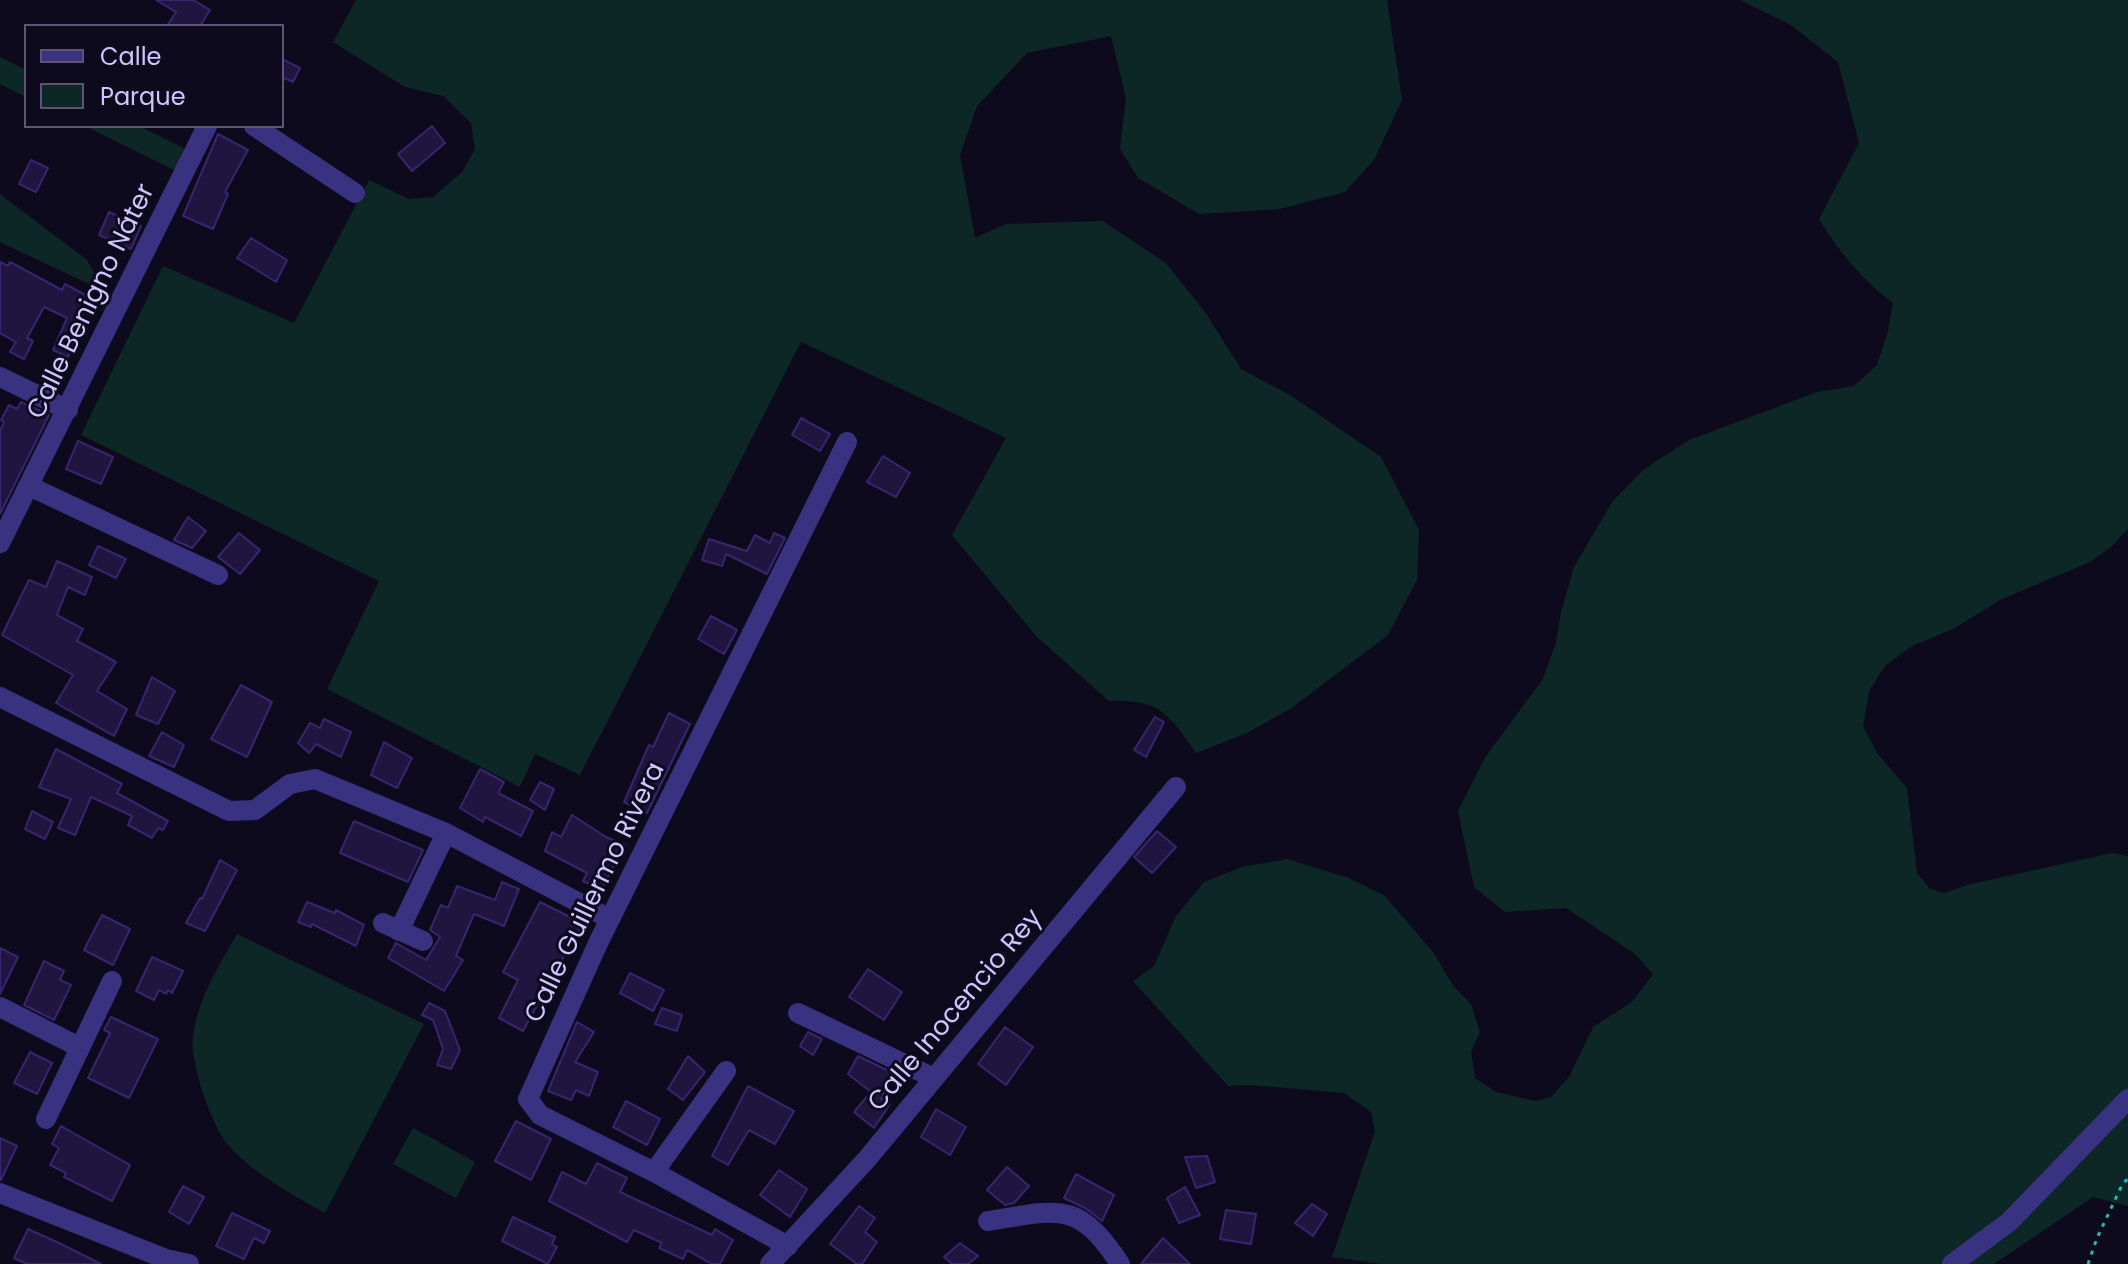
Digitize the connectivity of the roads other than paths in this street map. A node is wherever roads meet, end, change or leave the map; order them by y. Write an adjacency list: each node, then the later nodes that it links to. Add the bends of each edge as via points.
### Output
1 (206, 128): 5 (street, Calle Benigno Náter)
2 (257, 128): 3 (street)
3 (355, 193)
4 (0, 377): 5 (street)
5 (68, 410): 7 (street, Calle Benigno Náter)
6 (847, 442): 13 (street, Calle Guillermo Rivera)
7 (29, 486): 8 (street, Calle Benigno Náter); 9 (street)
8 (1, 539)
9 (218, 575)
10 (0, 697): 12 (street, via 229,811 255,810 290,784 315,779)
11 (1176, 787): 20 (street, Calle Inocencio Rey)
12 (446, 833): 13 (street); 14 (street, via 391,927)
13 (610, 919): 23 (street, Calle Guillermo Rivera, via 528,1099 540,1115)
14 (423, 941)
15 (112, 981): 18 (street)
16 (0, 1007): 18 (street)
17 (798, 1013): 20 (street)
18 (79, 1047): 22 (street)
19 (726, 1071): 23 (street)
20 (934, 1078): 26 (street, Calle Inocencio Rey)
21 (2128, 1099): 30 (street, via 2009,1222)
22 (46, 1119)
23 (654, 1172): 26 (street, Calle Guillermo Rivera)
24 (0, 1193): 27 (street)
25 (988, 1221): 29 (street, via 1067,1213 1101,1236)
26 (788, 1246): 28 (street, Calle Inocencio Rey)
27 (189, 1264)
28 (770, 1264)
29 (1120, 1264)
30 (1952, 1264)

